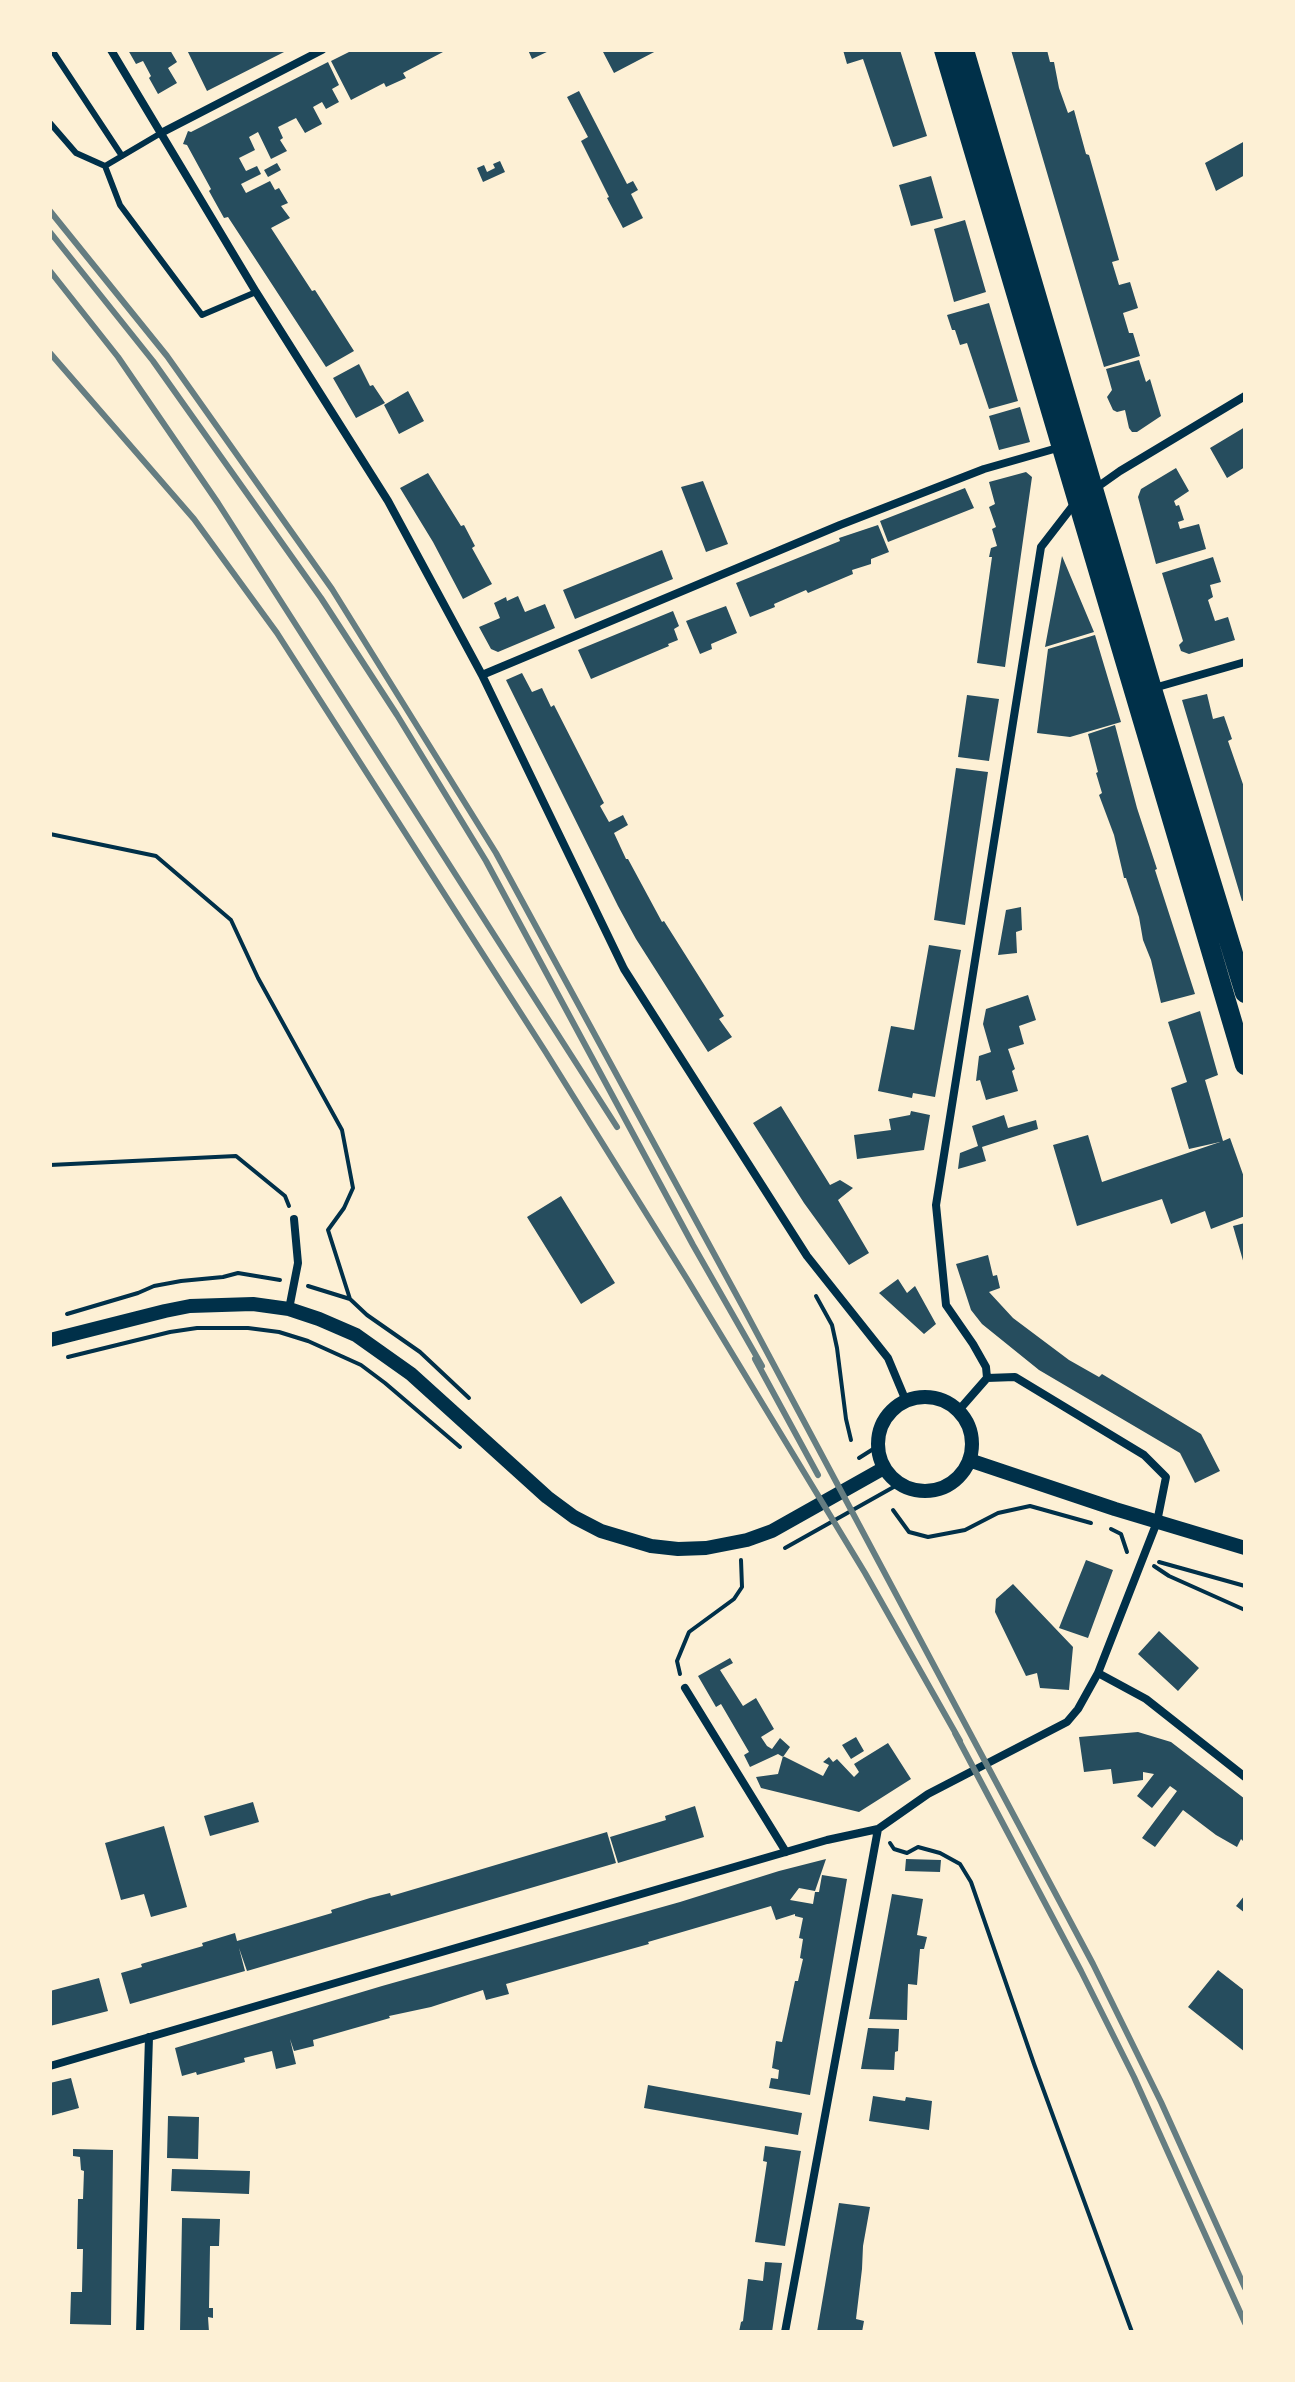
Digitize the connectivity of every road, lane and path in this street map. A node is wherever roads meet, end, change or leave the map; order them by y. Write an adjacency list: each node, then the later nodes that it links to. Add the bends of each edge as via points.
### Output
1 (52, 50): 8 (lane)
2 (111, 50): 7 (street)
3 (322, 50): 7 (street)
4 (944, 50): 12 (main road)
5 (964, 50): 12 (main road)
6 (50, 123): 9 (lane, via 76,153)
7 (161, 133): 8 (lane); 10 (street)
8 (122, 156): 9 (lane)
9 (105, 166): 10 (lane, via 120,205 202,315)
10 (256, 292): 15 (street, via 388,501)
11 (1245, 396): 13 (street)
12 (1072, 444): 13 (main road); 15 (street, via 984,469 840,525)
13 (1086, 494): 16 (main road); 28 (street, via 1041,547 936,1205 946,1305 986,1367)
14 (1245, 662): 16 (street)
15 (482, 675): 23 (street, via 624,969)
16 (1143, 692): 18 (main road); 19 (main road)
17 (50, 834): 29 (path, via 156,856 231,920 342,1130 353,1188 328,1230 350,1299 420,1352)
18 (1245, 993)
19 (1245, 1065)
20 (50, 1165): 21 (path, via 236,1156 285,1196)
21 (294, 1219): 24 (street, via 298,1263)
22 (238, 1273): 25 (path, via 162,1284)
23 (829, 1285): 30 (street, via 888,1358); 32 (path, via 816,1296 832,1325)
24 (289, 1309): 26 (street, via 190,1306); 35 (street, via 356,1335 379,1350 574,1517 651,1546 706,1548 772,1531)
25 (61, 1316)
26 (50, 1340)
27 (62, 1358): 33 (path, via 197,1328 279,1332 361,1365)
28 (987, 1378): 31 (street); 38 (street, via 1015,1377 1144,1455 1166,1477)
29 (471, 1400)
30 (906, 1401): 31 (street, via 938,1398); 35 (street, via 890,1412 880,1429)
31 (959, 1410): 34 (street, via 971,1434)
32 (851, 1440)
33 (469, 1455)
34 (969, 1460): 36 (street, via 953,1481 935,1490); 38 (street)
35 (884, 1468): 36 (street)
36 (899, 1484): 42 (path)
37 (893, 1510): 39 (path, via 909,1532 928,1537 965,1530 998,1513 1030,1506)
38 (1157, 1522): 41 (street); 44 (street)
39 (1095, 1524)
40 (1108, 1528): 44 (path, via 1121,1534 1126,1552)
41 (1245, 1548)
42 (773, 1552)
43 (751, 1558): 45 (path)
44 (1142, 1558): 47 (path); 48 (path); 49 (street)
45 (741, 1560): 46 (path); 50 (path, via 742,1587 734,1599 689,1632 677,1661)
46 (733, 1562)
47 (1245, 1586)
48 (1245, 1610)
49 (1098, 1673): 51 (street, via 1146,1699); 52 (street, via 1067,1722 928,1794)
50 (685, 1688): 53 (street)
51 (1245, 1777)
52 (878, 1829): 53 (street); 57 (street); 58 (path, via 894,1849 907,1853 918,1847 960,1864 971,1882)
53 (786, 1852): 54 (street)
54 (149, 2037): 55 (street); 56 (street)
55 (50, 2066)
56 (140, 2332)
57 (785, 2332)
58 (1132, 2332)

